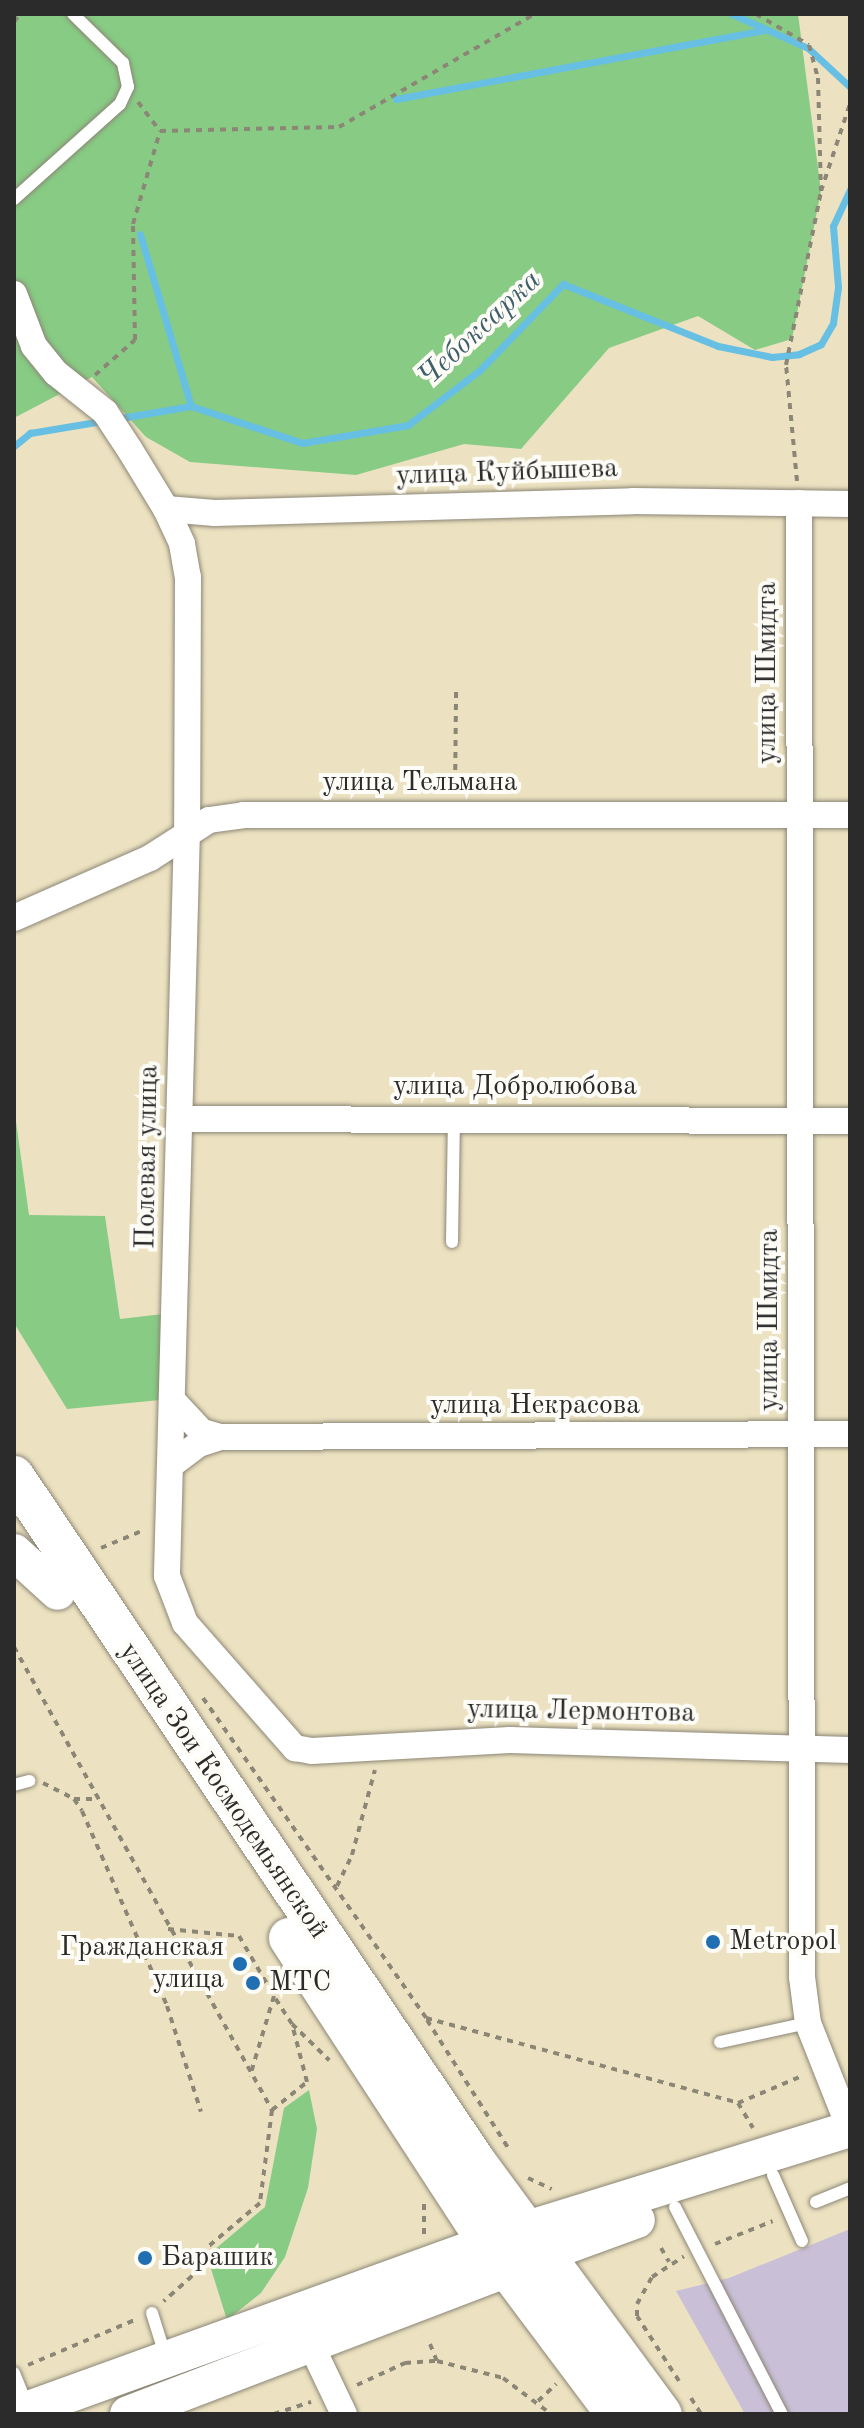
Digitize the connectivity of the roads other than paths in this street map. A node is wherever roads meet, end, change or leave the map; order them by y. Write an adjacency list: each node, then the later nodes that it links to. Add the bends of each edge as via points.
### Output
1 (73, 14): 2 (lane, via 123,63 128,87 120,104)
2 (14, 199)
3 (14, 294): 6 (street, Полевая улица, via 34,346 56,373 97,404)
4 (799, 503): 5 (street, улица Куйбышева); 6 (street, улица Куйбышева, via 633,501 215,513); 7 (street, улица Шмидта)
5 (850, 504)
6 (166, 509): 9 (street, Полевая улица, via 182,544 188,577)
7 (801, 814): 8 (street, улица Тельмана); 9 (street, улица Тельмана, via 243,815); 13 (street, улица Шмидта)
8 (850, 815)
9 (187, 830): 10 (street, улица Тельмана, via 150,858); 11 (street, Полевая улица)
10 (14, 918)
11 (180, 1119): 12 (street, улица Добролюбова); 16 (street, Полевая улица)
12 (454, 1119): 13 (street, улица Добролюбова); 15 (lane)
13 (804, 1120): 14 (street, улица Добролюбова); 19 (street, улица Шмидта)
14 (850, 1121)
15 (452, 1242)
16 (174, 1402): 18 (street, via 202,1432); 20 (street, Полевая улица)
17 (850, 1434): 19 (street, улица Некрасова)
18 (220, 1437): 19 (street, улица Некрасова); 20 (street, улица Некрасова, via 199,1444)
19 (801, 1438): 25 (street, улица Шмидта)
20 (172, 1464): 27 (street, Полевая улица, via 167,1576 185,1623 295,1748)
21 (14, 1476): 39 (main road, улица Зои Космодемьянской)
22 (14, 1521): 24 (main road, улица Зои Космодемьянской)
23 (14, 1552): 24 (main road)
24 (58, 1592): 39 (main road, улица Зои Космодемьянской)
25 (801, 1748): 26 (street, улица Лермонтова); 27 (street, улица Лермонтова, via 510,1740); 30 (street, улица Шмидта, via 802,1977)
26 (850, 1750)
27 (312, 1751)
28 (29, 1781): 29 (lane)
29 (14, 1785)
30 (808, 2023): 31 (lane); 32 (street, улица Шмидта)
31 (720, 2042)
32 (850, 2129): 34 (main road)
33 (850, 2145): 34 (main road)
34 (760, 2156): 37 (main road); 38 (lane); 39 (main road)
35 (850, 2188): 36 (lane)
36 (816, 2202)
37 (675, 2207): 39 (main road); 49 (lane)
38 (802, 2241)
39 (515, 2249): 41 (main road); 42 (main road); 47 (main road, улица Зои Космодемьянской); 48 (main road, улица Зои Космодемьянской)
40 (152, 2313): 42 (lane)
41 (312, 2347): 44 (street); 46 (main road)
42 (167, 2361): 45 (main road)
43 (14, 2372): 45 (lane)
44 (338, 2405)
45 (22, 2412)
46 (128, 2414)
47 (616, 2414)
48 (662, 2414)
49 (782, 2414)

